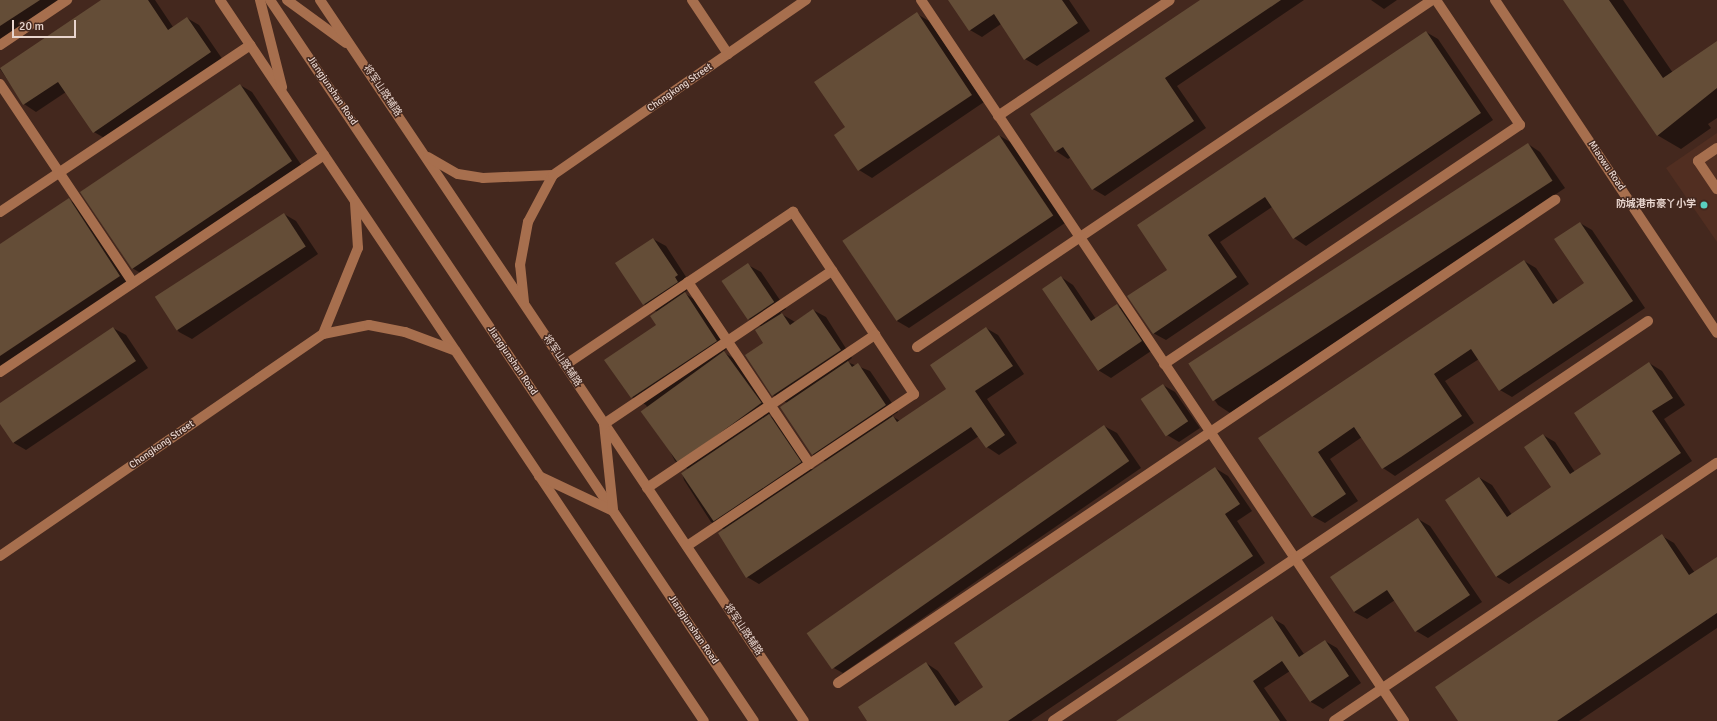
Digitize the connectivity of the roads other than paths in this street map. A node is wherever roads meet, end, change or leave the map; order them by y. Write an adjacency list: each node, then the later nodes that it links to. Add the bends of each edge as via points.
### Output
1 (67, 0): 14 (street)
2 (220, 0): 15 (street)
3 (260, 0): 19 (street)
4 (270, 0): 52 (street, Jiangjunshan Road)
5 (287, 0): 16 (street)
6 (320, 0): 16 (street, 将军山路辅路)
7 (692, 0): 17 (street)
8 (806, 0): 17 (street, Chongkong Street)
9 (921, 0): 20 (street)
10 (1170, 0): 20 (street)
11 (1432, 0): 30 (street)
12 (1436, 0): 42 (street, via 1520,125)
13 (1495, 0): 36 (street, Miaowu Road)
14 (0, 45)
15 (250, 45): 19 (street); 24 (street)
16 (352, 47): 23 (street, 将军山路辅路)
17 (728, 54): 25 (street, Chongkong Street)
18 (0, 84): 24 (street)
19 (283, 94): 22 (street)
20 (998, 116): 30 (street)
21 (1717, 148): 26 (street, via 1698,161)
22 (324, 155): 28 (street); 33 (street)
23 (425, 156): 25 (street, via 458,174 483,178); 34 (street, 将军山路辅路)
24 (59, 172): 29 (street); 33 (street)
25 (553, 175): 34 (street, Chongkong Street, via 528,222 520,264)
26 (1717, 189)
27 (1555, 200): 47 (street)
28 (355, 201): 37 (street, via 358,248); 41 (street)
29 (0, 212)
30 (1079, 237): 40 (street); 42 (street)
31 (832, 271): 32 (street, via 793,212); 38 (street); 39 (street)
32 (688, 282): 39 (street); 43 (street)
33 (133, 283): 44 (street)
34 (524, 304): 43 (street, 将军山路辅路)
35 (1648, 321): 55 (street)
36 (1717, 333)
37 (323, 334): 41 (street, Chongkong Street, via 369,325 405,332); 54 (street, Chongkong Street)
38 (875, 335): 45 (street); 49 (street, via 914,394)
39 (728, 341): 45 (street); 46 (street)
40 (917, 347)
41 (456, 351): 50 (street)
42 (1164, 364): 47 (street)
43 (565, 365): 46 (street, 将军山路辅路)
44 (0, 372)
45 (770, 405): 49 (street); 51 (street)
46 (604, 424): 51 (street, 将军山路辅路); 52 (street)
47 (1210, 432): 55 (street); 56 (street)
48 (1717, 463): 57 (street)
49 (810, 464): 53 (street)
50 (540, 476): 52 (street); 58 (street)
51 (647, 488): 53 (street, 将军山路辅路)
52 (613, 512): 59 (street, Jiangjunshan Road)
53 (687, 546): 60 (street, 将军山路辅路)
54 (0, 556)
55 (1295, 558): 57 (street); 61 (street)
56 (838, 683)
57 (1382, 688): 62 (street); 63 (street)
58 (704, 721)
59 (754, 721)
60 (804, 721)
61 (1053, 721)
62 (1334, 721)
63 (1404, 721)

